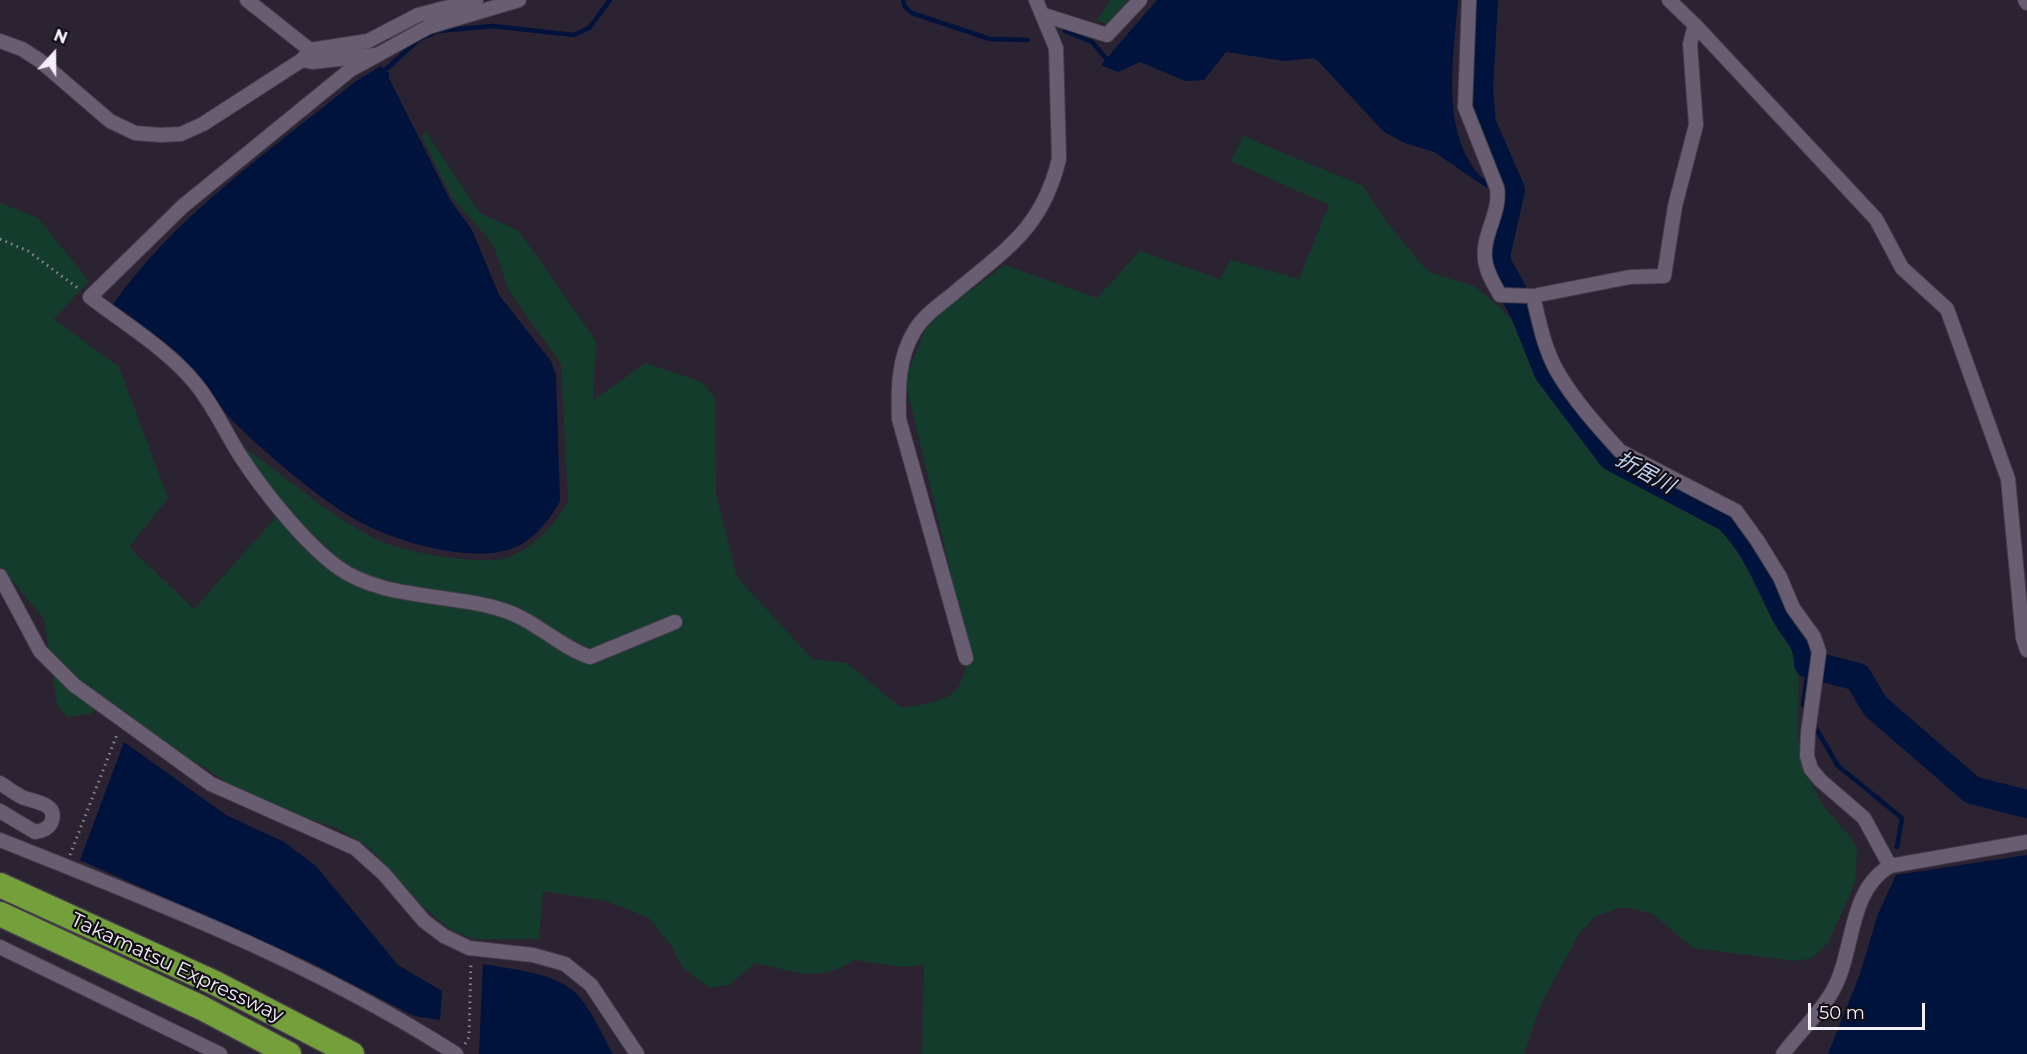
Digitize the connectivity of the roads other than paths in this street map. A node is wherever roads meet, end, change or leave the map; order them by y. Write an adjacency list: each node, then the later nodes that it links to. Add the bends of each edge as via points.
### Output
1 (247, 0): 13 (street)
2 (476, 0): 13 (street, via 418,15 368,41)
3 (484, 0): 9 (street)
4 (519, 0): 9 (street)
5 (1036, 0): 10 (street)
6 (1140, 0): 10 (street, via 1107,35)
7 (1469, 0): 15 (street, via 1465,107 1499,202 1484,249 1485,261 1500,295)
8 (1669, 0): 11 (street)
9 (500, 6): 14 (street, via 428,27)
10 (1044, 15): 19 (street, via 1056,48 1059,159 1040,212 1022,235 922,321 908,346 897,387 899,419)
11 (1695, 25): 15 (street, via 1690,44 1696,125 1675,206 1664,276 1630,277); 18 (street, via 1876,219 1902,268 1947,309 2008,479)
12 (0, 41): 13 (street, via 39,60 110,121 135,134 152,135 181,134 203,124)
13 (306, 55): 14 (street, via 312,62)
14 (380, 55): 17 (street, via 350,70 183,206 90,297 194,381 272,500 336,566 357,578 511,613 590,657)
15 (1528, 296): 24 (street, via 1557,371 1620,451 1736,511 1768,559 1793,608 1814,637 1818,666 1807,756 1811,769 1864,818)
16 (0, 576): 32 (street, via 40,651 74,685 211,784 355,848 384,874 424,921 444,936 470,948 533,955 565,964 591,985)
17 (675, 622)
18 (2027, 650)
19 (966, 658)
20 (0, 783): 21 (street, via 47,806 52,821 35,832)
21 (0, 811)
22 (0, 840): 28 (street, via 309,969)
23 (2027, 842): 24 (street)
24 (1890, 866): 33 (street, via 1867,886 1831,993)
25 (0, 885): 31 (highway, Takamatsu Expressway, via 215,983)
26 (0, 915): 30 (highway, Takamatsu Expressway, via 202,1008)
27 (0, 947): 29 (street)
28 (460, 1050)
29 (220, 1054)
30 (289, 1054)
31 (352, 1054)
32 (637, 1054)
33 (1783, 1054)

